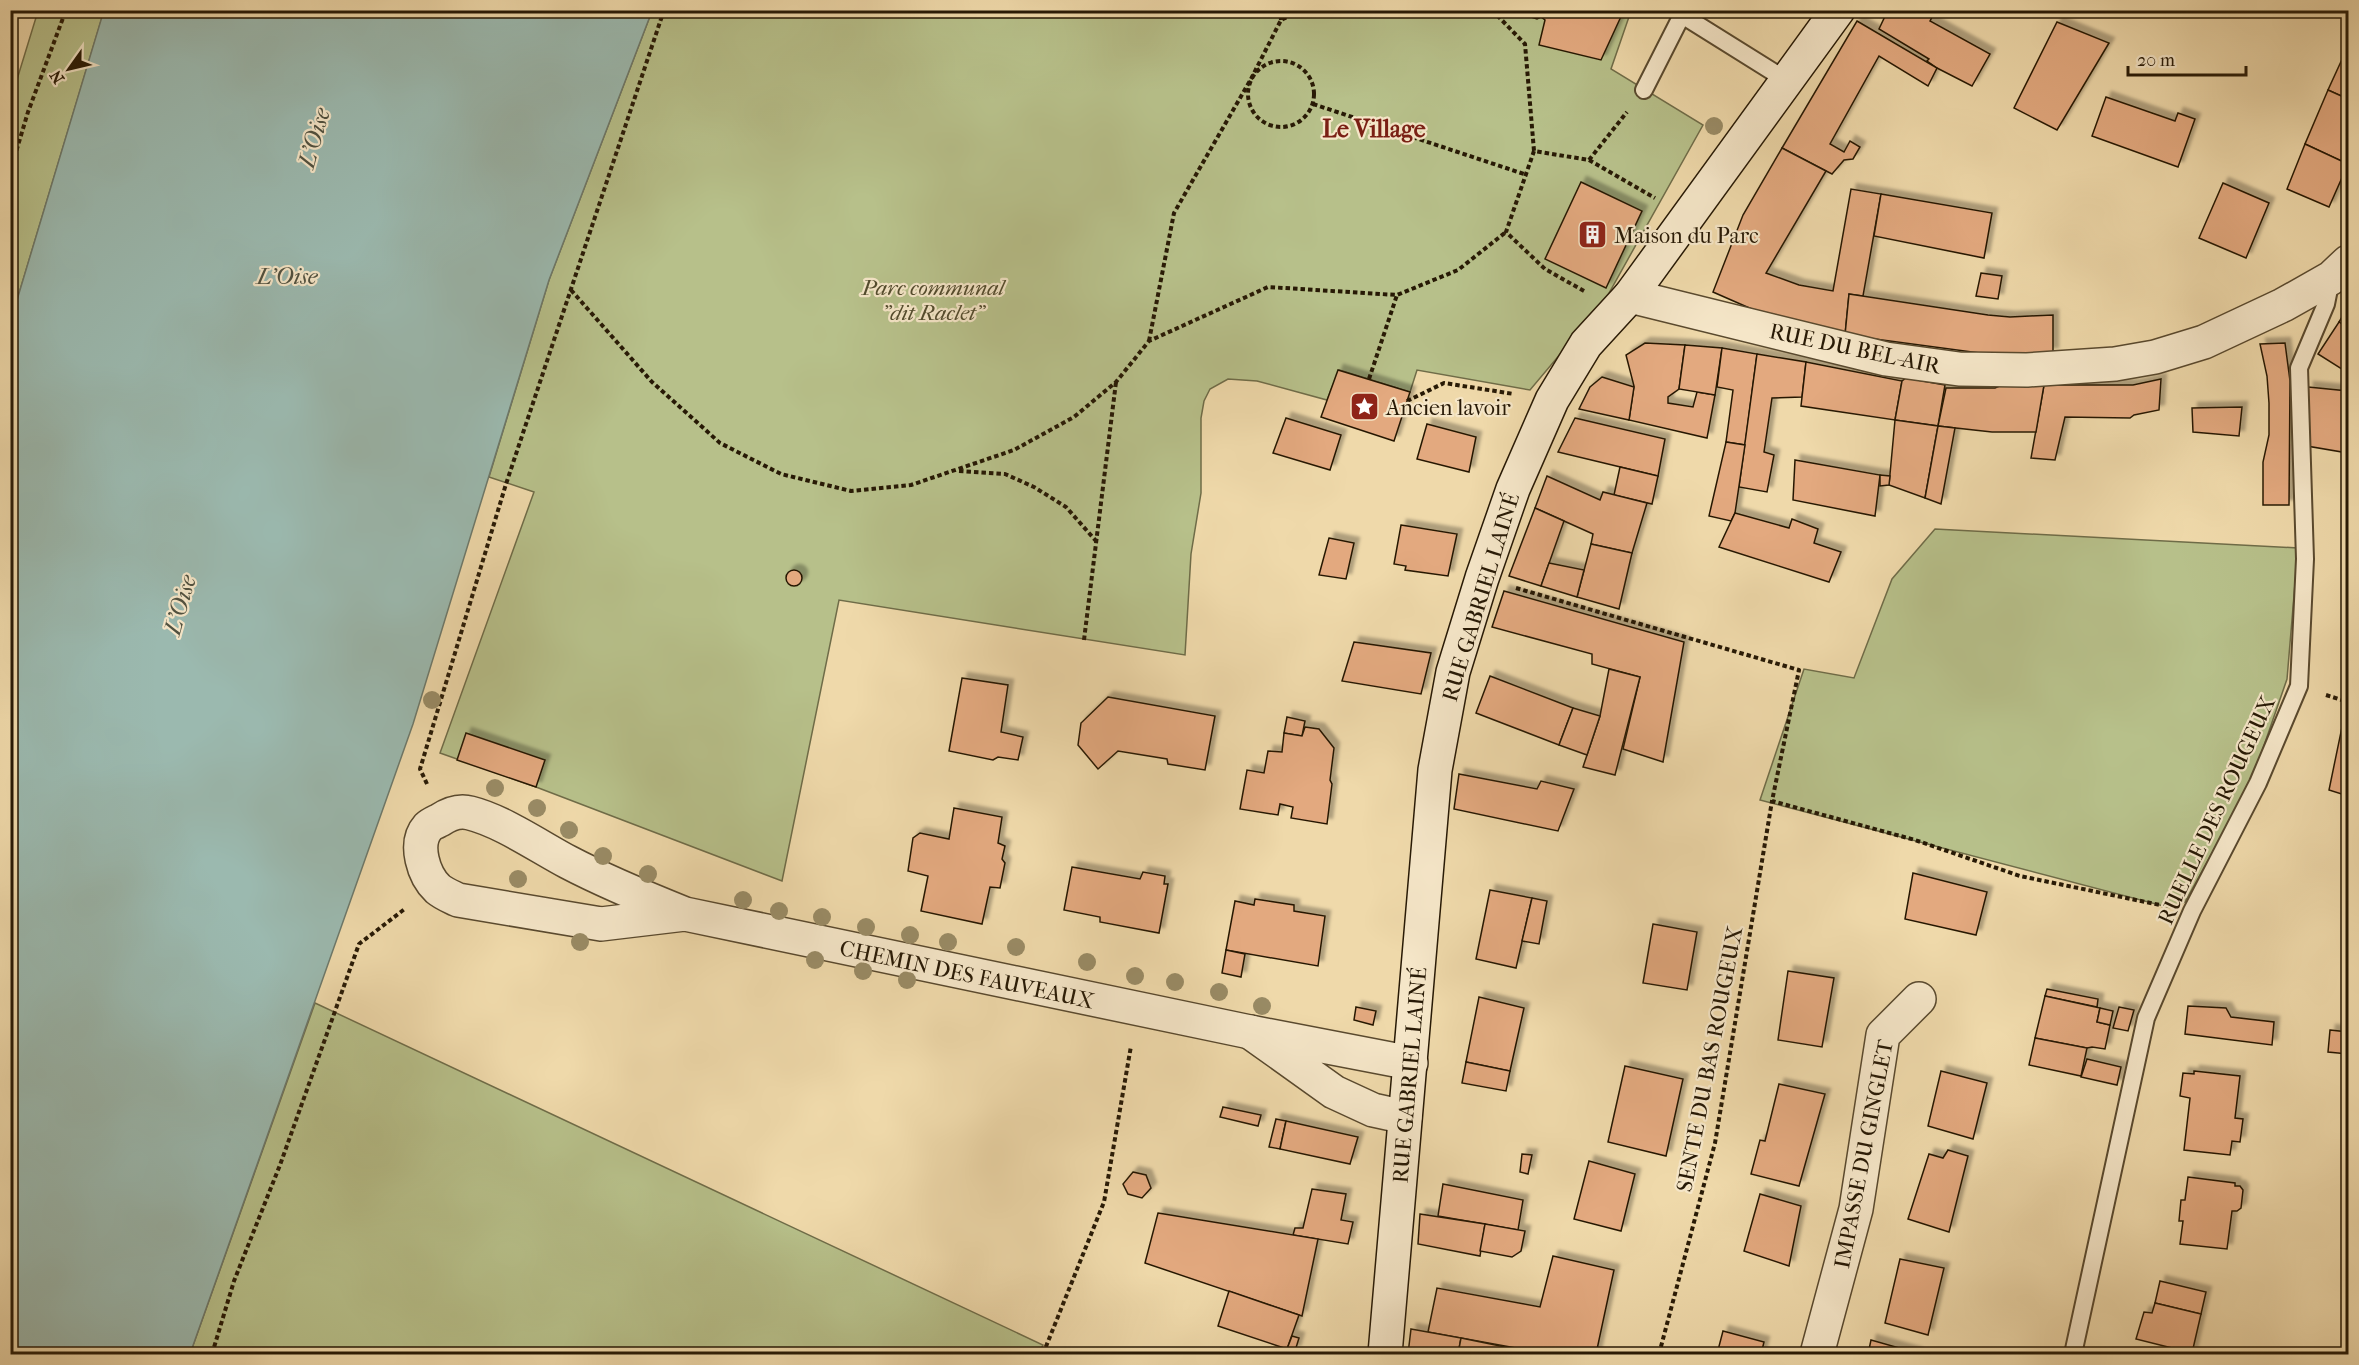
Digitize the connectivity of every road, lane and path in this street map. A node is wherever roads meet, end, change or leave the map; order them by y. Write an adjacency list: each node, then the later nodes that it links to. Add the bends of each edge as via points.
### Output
1 (66, 10): 14 (path)
2 (664, 10): 19 (path)
3 (1280, 10): 7 (path)
4 (1302, 10): 7 (path)
5 (1492, 10): 12 (path, via 1525,44)
6 (1838, 10): 9 (street, RUE GABRIEL LAINÉ)
7 (1281, 20): 8 (path)
8 (1251, 79): 11 (path, via 1264,65 1283,61 1302,68 1313,84); 11 (path, via 1247,98 1254,115 1268,126 1287,128 1303,119); 23 (path, via 1174,213)
9 (1786, 80): 10 (lane, via 1682,15); 21 (street, RUE GABRIEL LAINÉ)
10 (1644, 90): 13 (path)
11 (1313, 104): 15 (path)
12 (1534, 151): 13 (path); 15 (path)
13 (1589, 160): 16 (path)
14 (10, 172)
15 (1527, 175): 17 (path)
16 (1661, 201)
17 (1506, 232): 20 (path, via 1458,270); 22 (path, via 1545,269)
18 (2340, 270): 21 (street, RUE DU BEL-AIR, via 2283,305 2204,342 2115,364 2027,370 1959,369 1886,359); 35 (lane, RUELLE DES ROUGEUX, via 2299,368 2305,559 2299,686 2258,783)
19 (571, 290): 28 (path, via 652,382 720,443 781,474 851,491 911,485); 33 (path, via 506,484 420,769)
20 (1396, 296): 23 (path, via 1268,287); 24 (path)
21 (1630, 296): 30 (street, RUE GABRIEL LAINÉ, via 1586,344 1552,400 1513,489)
22 (1594, 297)
23 (1149, 341): 25 (path)
24 (1369, 380)
25 (1116, 382): 28 (path, via 1074,417 1044,434 1014,450); 29 (path)
26 (1521, 396): 27 (path, via 1444,383)
27 (1407, 402)
28 (955, 471): 29 (path, via 1005,474 1034,487 1066,507)
29 (1096, 541): 31 (path)
30 (1482, 578): 32 (path, SENTE DU BAS ROUGEUX, via 1799,670); 40 (street, RUE GABRIEL LAINÉ, via 1453,672 1435,770)
31 (1084, 640)
32 (1772, 801): 35 (path, via 1915,840 2020,876); 45 (path, SENTE DU BAS ROUGEUX, via 1715,1143)
33 (442, 818): 34 (street, via 428,827 422,837 423,866); 36 (street, CHEMIN DES FAUVEAUX, via 468,812 613,885)
34 (435, 885): 36 (street, CHEMIN DES FAUVEAUX, via 458,900 601,924); 42 (path, via 359,944 234,1281)
35 (2192, 911): 47 (lane, RUELLE DES ROUGEUX, via 2145,1018)
36 (685, 914): 38 (street, CHEMIN DES FAUVEAUX)
37 (1919, 999): 46 (street, IMPASSE DU GINGLET, via 1883,1035 1856,1209)
38 (1137, 1010): 39 (street, CHEMIN DES FAUVEAUX); 43 (path, via 1104,1202)
39 (1250, 1032): 40 (street, CHEMIN DES FAUVEAUX); 41 (street, CHEMIN DES FAUVEAUX, via 1334,1092 1373,1110)
40 (1411, 1063): 41 (street, RUE GABRIEL LAINÉ)
41 (1405, 1117): 44 (street, RUE GABRIEL LAINÉ)
42 (212, 1354)
43 (1043, 1354)
44 (1385, 1354)
45 (1659, 1354)
46 (1817, 1354)
47 (2073, 1354)

